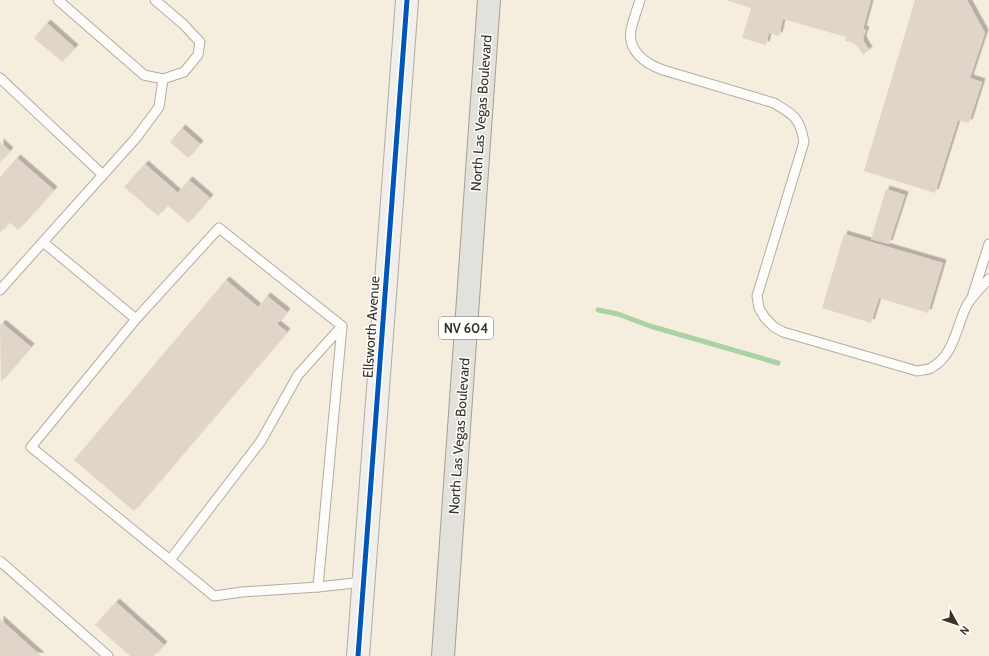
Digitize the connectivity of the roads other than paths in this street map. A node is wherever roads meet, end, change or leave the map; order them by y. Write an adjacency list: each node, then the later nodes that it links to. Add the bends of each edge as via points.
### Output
1 (58, 0): 7 (lane, via 144,75)
2 (155, 0): 7 (lane, via 200,42 198,55 184,72)
3 (407, 0): 18 (street, Ellsworth Avenue)
4 (489, 0): 22 (main road, North Las Vegas Boulevard / NV 604)
5 (640, 0): 13 (lane, via 631,31 631,42 636,53 645,61 663,70 774,104 796,118 802,128 804,142 758,296 759,308 774,327 796,336 917,371 939,363 947,354)
6 (0, 78): 8 (lane)
7 (164, 79): 8 (lane, via 160,106)
8 (103, 175): 9 (lane)
9 (43, 242): 12 (lane); 14 (lane)
10 (989, 244): 13 (lane)
11 (989, 279): 13 (lane)
12 (0, 290)
13 (972, 296)
14 (136, 319): 15 (lane, via 219,228); 16 (lane, via 31,446)
15 (342, 326): 16 (lane, via 298,375 261,441); 19 (lane)
16 (170, 560): 19 (lane, via 214,596)
17 (1, 562): 20 (lane)
18 (364, 582): 19 (lane); 21 (street, Ellsworth Avenue)
19 (318, 587)
20 (108, 656)
21 (358, 656)
22 (443, 656)

